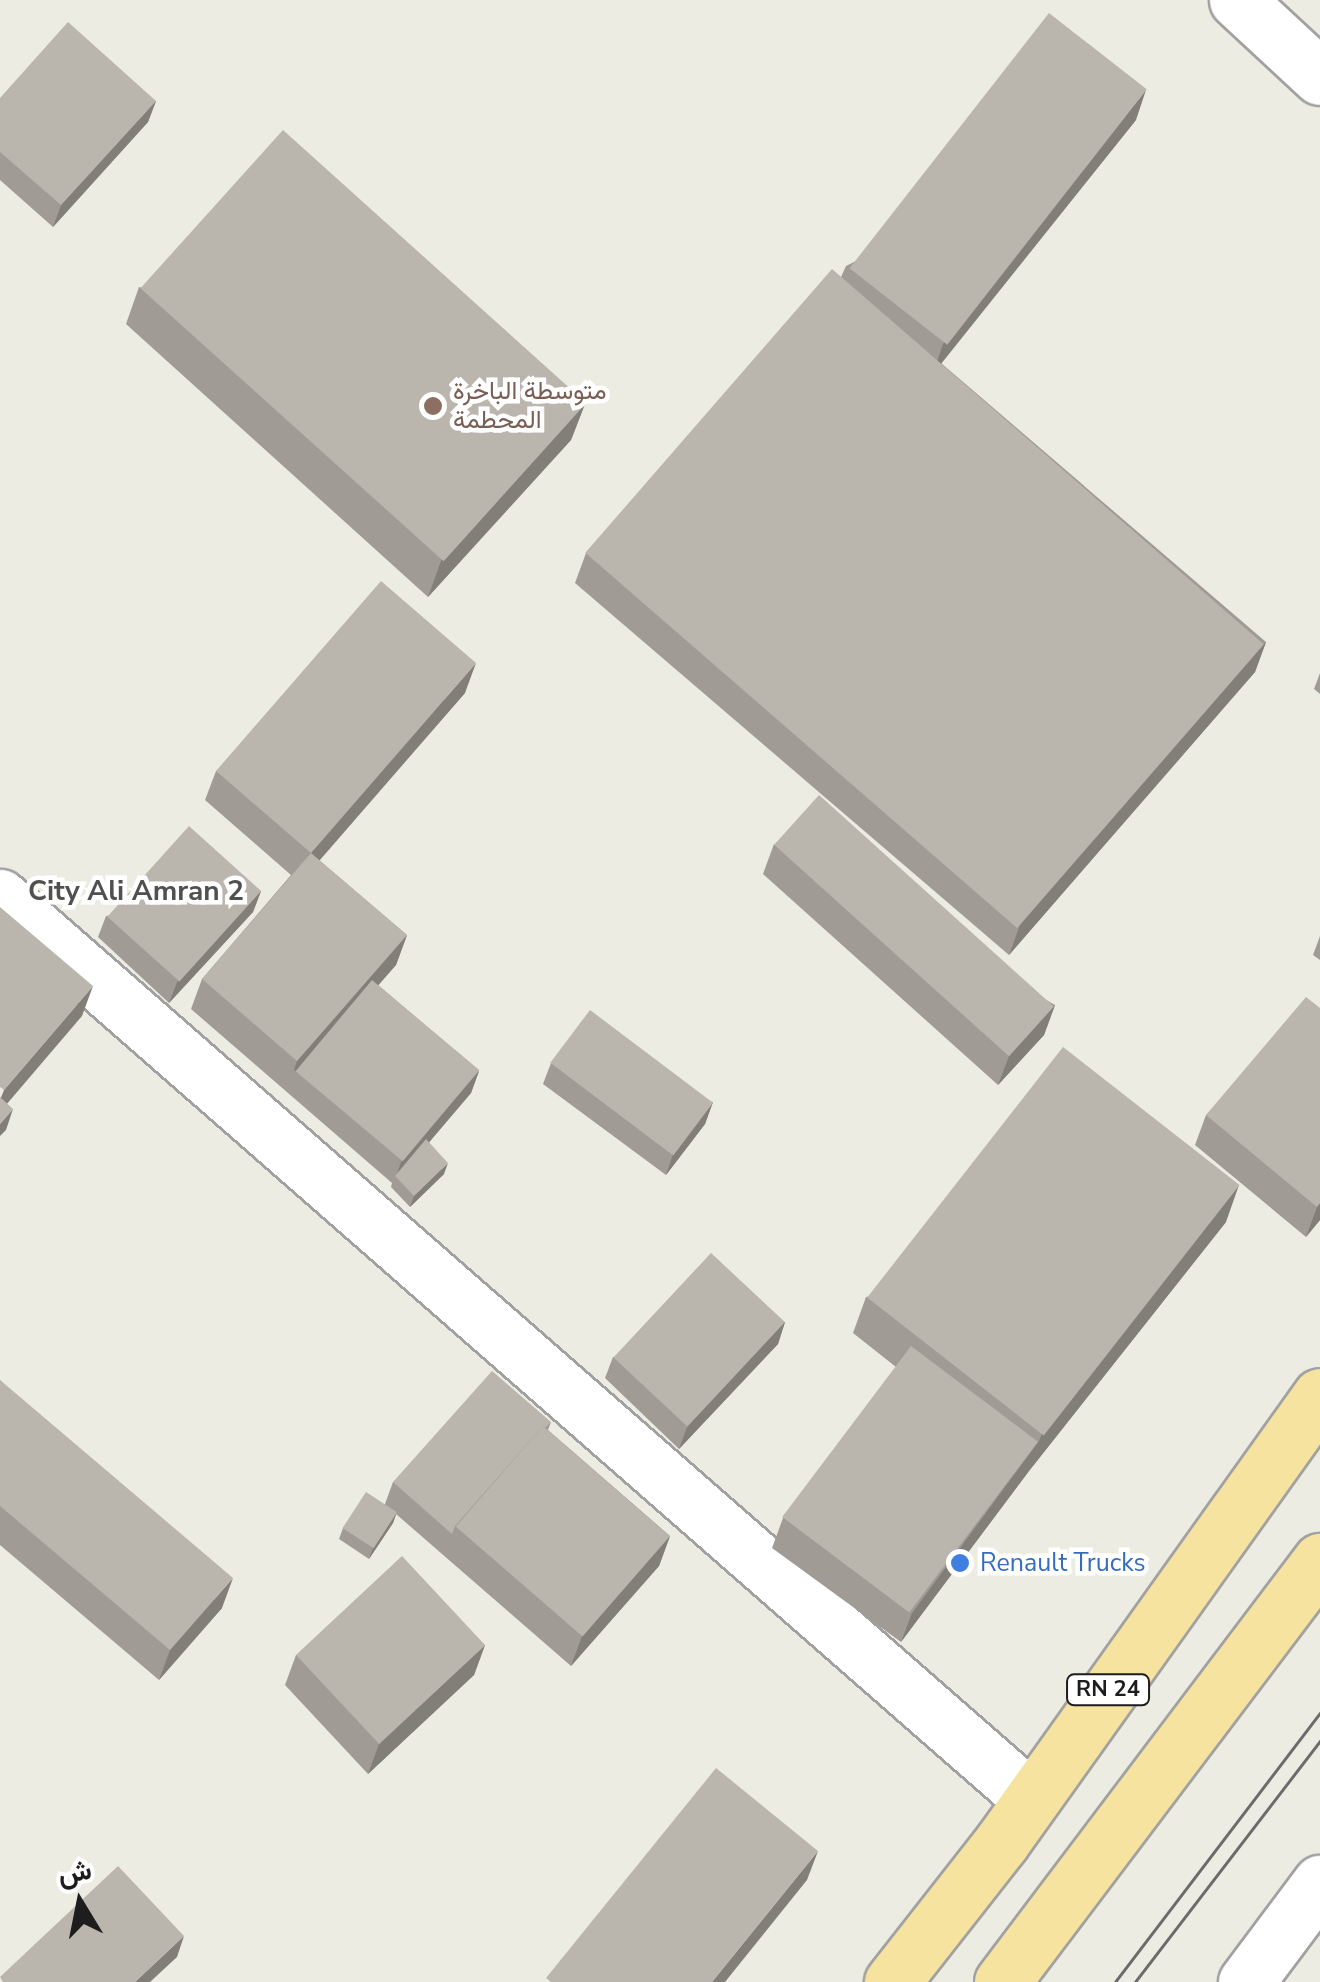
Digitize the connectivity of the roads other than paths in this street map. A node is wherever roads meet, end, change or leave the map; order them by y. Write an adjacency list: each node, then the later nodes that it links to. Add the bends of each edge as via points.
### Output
1 (1237, 0): 2 (street)
2 (1320, 77)
3 (0, 897): 6 (street)
4 (1320, 1396): 6 (main road, RN 24)
5 (1320, 1561): 9 (main road)
6 (1030, 1798): 8 (main road, RN 24)
7 (1320, 1883): 10 (street)
8 (892, 1982)
9 (1002, 1982)
10 (1246, 1982)

